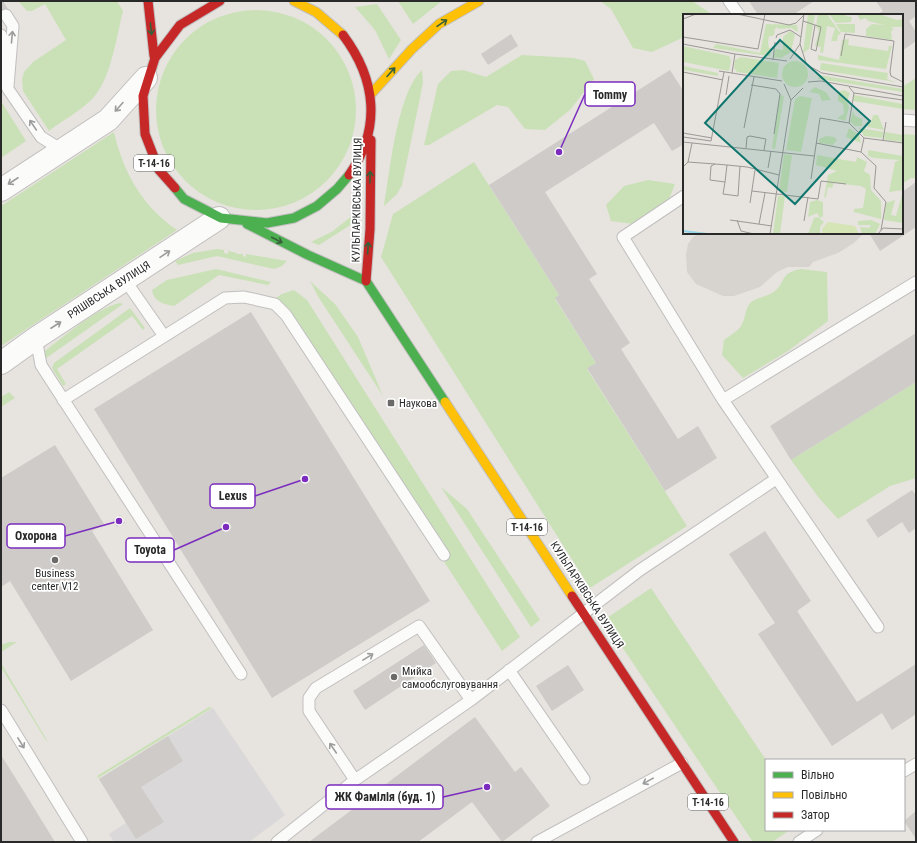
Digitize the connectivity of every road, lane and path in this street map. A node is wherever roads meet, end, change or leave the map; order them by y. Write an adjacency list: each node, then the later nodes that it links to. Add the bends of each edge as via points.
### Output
1 (148, 1): 9 (main road, Т-14-16, one-way to 9)
2 (220, 1): 9 (main road, via 183,21 167,37)
3 (295, 1): 13 (main road, via 318,12 338,28 354,48 365,71)
4 (479, 1): 13 (main road, one-way to 4, via 412,48 440,24)
5 (729, 1): 7 (lane)
6 (6, 14): 12 (lane, one-way to 6, via 13,26)
7 (737, 14)
8 (1, 34): 12 (lane)
9 (154, 56): 11 (main road, Т-14-16)
10 (1, 72): 12 (lane)
11 (146, 78): 17 (street, one-way to 17, via 108,120); 20 (main road, Т-14-16, via 142,107 144,136 154,163 171,186 187,201)
12 (4, 85): 17 (lane, one-way to 12, via 41,137)
13 (370, 95): 15 (main road)
14 (903, 120): 16 (lane)
15 (371, 121): 21 (main road, via 362,155 343,185 316,208 282,222); 23 (main road, КУЛЬПАРКІВСЬКА ВУЛИЦЯ, one-way to 15, via 370,229)
16 (916, 121)
17 (62, 150): 18 (street, one-way to 18)
18 (1, 190)
19 (683, 197): 29 (lane, via 623,237)
20 (218, 218): 21 (main road, Т-14-16); 22 (street, РЯШІВСЬКА ВУЛИЦЯ, one-way to 20)
21 (247, 224): 23 (main road, КУЛЬПАРКІВСЬКА ВУЛИЦЯ / Т-14-16, one-way to 23)
22 (125, 280): 25 (lane); 26 (street, РЯШІВСЬКА ВУЛИЦЯ, one-way to 22)
23 (366, 281): 32 (main road, КУЛЬПАРКІВСЬКА ВУЛИЦЯ / Т-14-16)
24 (916, 282): 29 (lane)
25 (164, 336): 28 (lane); 31 (lane, via 225,298 244,298 275,304 286,315)
26 (36, 338): 27 (street, РЯШІВСЬКА ВУЛИЦЯ); 28 (lane, via 41,365)
27 (1, 363)
28 (63, 400): 35 (lane)
29 (723, 400): 30 (lane)
30 (776, 479): 32 (lane, via 640,570); 33 (lane)
31 (444, 555)
32 (584, 614): 34 (lane); 38 (main road, КУЛЬПАРКІВСЬКА ВУЛИЦЯ / Т-14-16)
33 (878, 628)
34 (509, 670): 36 (lane); 41 (lane)
35 (241, 674)
36 (471, 700): 42 (lane); 42 (lane, one-way to 36, via 309,711 309,698 316,688 419,626)
37 (1, 710): 44 (lane, one-way to 44)
38 (682, 763): 46 (lane, one-way to 46); 47 (main road, КУЛЬПАРКІВСЬКА ВУЛИЦЯ / Т-14-16)
39 (916, 764): 40 (lane)
40 (905, 770)
41 (584, 779)
42 (354, 780): 45 (lane)
43 (816, 831): 48 (lane)
44 (82, 842)
45 (276, 842)
46 (537, 842)
47 (734, 842)
48 (799, 842)

